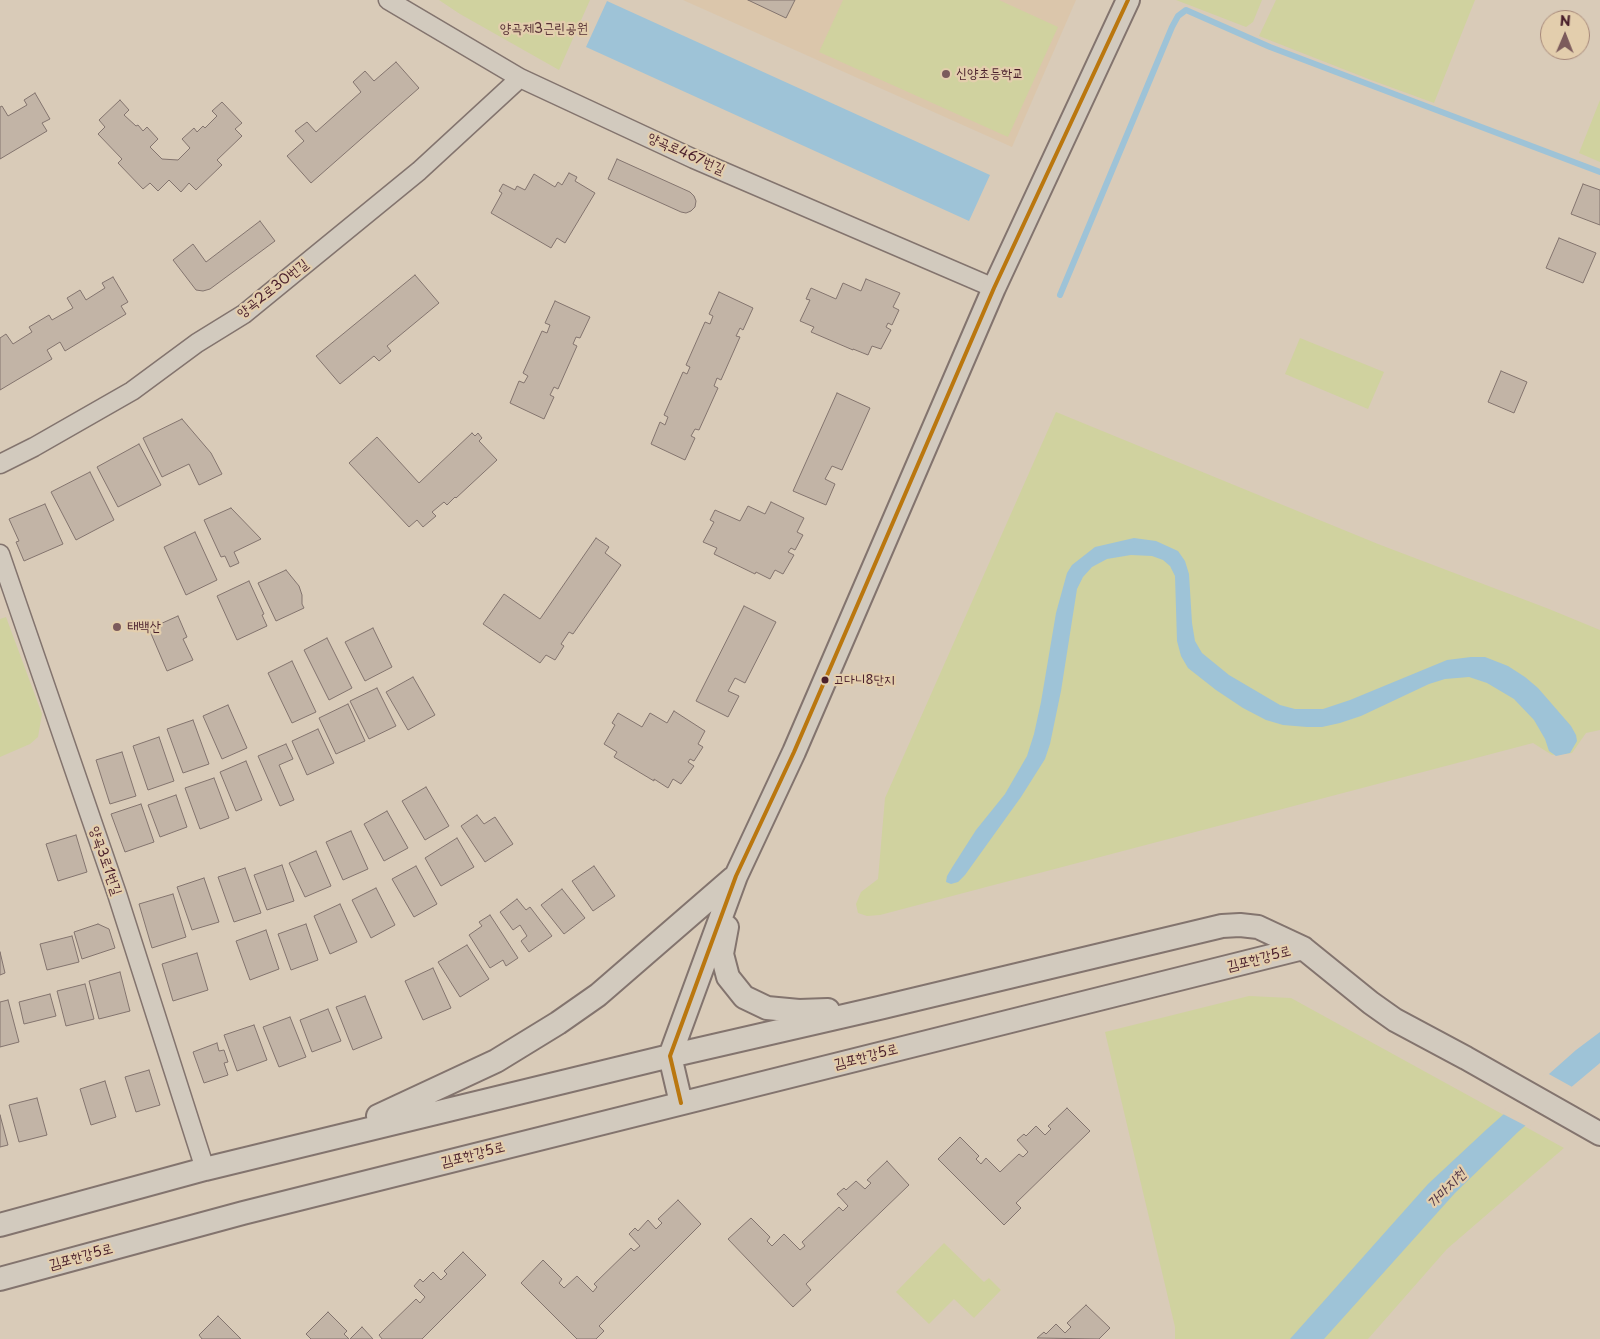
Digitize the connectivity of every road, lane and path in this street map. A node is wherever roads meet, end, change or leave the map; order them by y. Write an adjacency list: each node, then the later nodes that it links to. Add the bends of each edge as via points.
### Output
1 (388, 0): 3 (street, 양곡로467번길)
2 (1128, 0): 4 (street)
3 (520, 78): 4 (street, 양곡로467번길, via 694,159); 5 (street, 양곡2로30번길, via 419,170 244,314 132,391)
4 (994, 288): 7 (street, via 794,752)
5 (0, 464)
6 (0, 554): 14 (street, 양곡3로1번길, via 117,894)
7 (736, 876): 9 (street, via 722,954 728,977 744,997 767,1008 799,1011); 10 (street); 13 (street, via 598,995 558,1023 496,1061)
8 (1303, 948): 9 (street, 김포한강5로, via 1258,927 1222,926); 11 (street, 김포한강5로); 12 (street, via 1396,1020)
9 (879, 1008): 10 (street, 김포한강5로)
10 (670, 1056): 11 (street); 13 (street, 김포한강5로)
11 (681, 1103): 16 (street, 김포한강5로, via 243,1213)
12 (1594, 1130)
13 (332, 1138): 14 (street, 김포한강5로)
14 (205, 1169): 15 (street, 김포한강5로)
15 (0, 1225)
16 (0, 1279)

